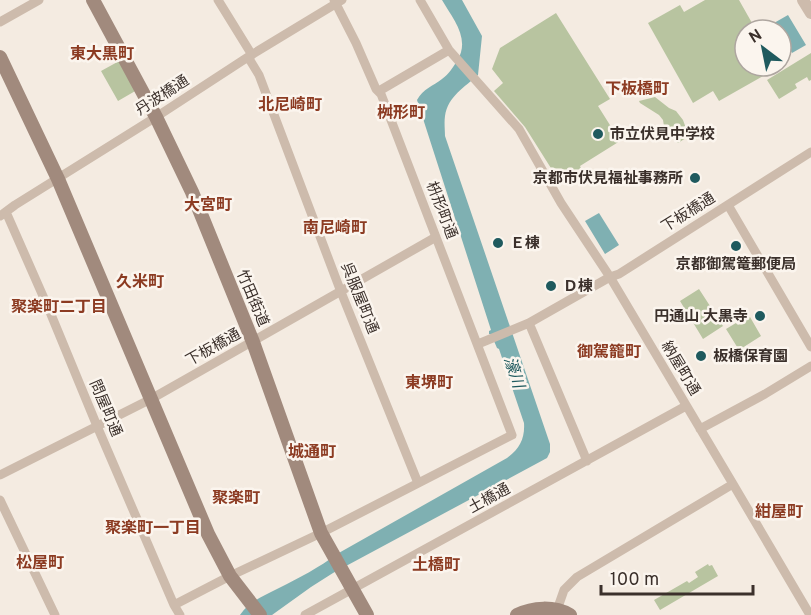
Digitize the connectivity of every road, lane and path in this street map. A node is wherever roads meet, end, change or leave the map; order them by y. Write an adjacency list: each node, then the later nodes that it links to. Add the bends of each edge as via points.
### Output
1 (39, 0): 8 (street)
2 (93, 0): 13 (main road, 竹田街道)
3 (218, 0): 10 (street, 呉服屋町通)
4 (420, 0): 9 (street)
5 (803, 0): 7 (street)
6 (337, 1): 10 (street, 丹波橋通); 12 (street, 枡形町通)
7 (811, 13)
8 (0, 22)
9 (451, 53): 12 (street); 19 (street, 納屋町通, via 519,129 561,204)
10 (250, 56): 13 (street, 丹波橋通); 20 (street, 呉服屋町通)
11 (0, 57): 15 (main road)
12 (379, 91): 18 (street, 枡形町通)
13 (156, 117): 15 (street, 丹波橋通); 22 (main road, 竹田街道, via 192,192)
14 (811, 152): 16 (street, 下板橋通)
15 (58, 178): 17 (street, 丹波橋通); 26 (main road)
16 (728, 205): 19 (street, 下板橋通); 24 (street)
17 (3, 214): 28 (street, 問屋町通, via 50,312)
18 (436, 237): 20 (street, 下板橋通); 23 (street, 枡形町通)
19 (610, 277): 21 (street, 下板橋通); 27 (street, 納屋町通)
20 (341, 292): 22 (street, 下板橋通); 32 (street, 呉服屋町通)
21 (529, 323): 23 (street, 下板橋通); 30 (street)
22 (253, 342): 26 (street, 下板橋通); 35 (main road, 竹田街道)
23 (478, 344): 32 (street, 枡形町通, via 512,435)
24 (811, 347)
25 (811, 366): 29 (street)
26 (151, 399): 28 (street, 下板橋通); 36 (main road)
27 (686, 406): 29 (street, 納屋町通); 30 (street, 土橋通)
28 (97, 426): 31 (street, 下板橋通); 38 (street, 問屋町通)
29 (700, 429): 33 (street, 納屋町通)
30 (587, 461): 37 (street, 土橋通)
31 (0, 475)
32 (418, 483): 35 (street)
33 (734, 484): 39 (street, via 577,577 564,590); 46 (street, 納屋町通)
34 (0, 500): 40 (street)
35 (321, 533): 36 (street); 37 (main road, 竹田街道)
36 (230, 576): 38 (street); 42 (main road)
37 (352, 590): 43 (street, 土橋通); 44 (main road, 竹田街道)
38 (174, 605): 41 (street, 問屋町通)
39 (563, 612): 45 (main road, via 534,609)
40 (55, 615)
41 (180, 615)
42 (260, 615)
43 (304, 615)
44 (367, 615)
45 (517, 615)
46 (810, 615)

